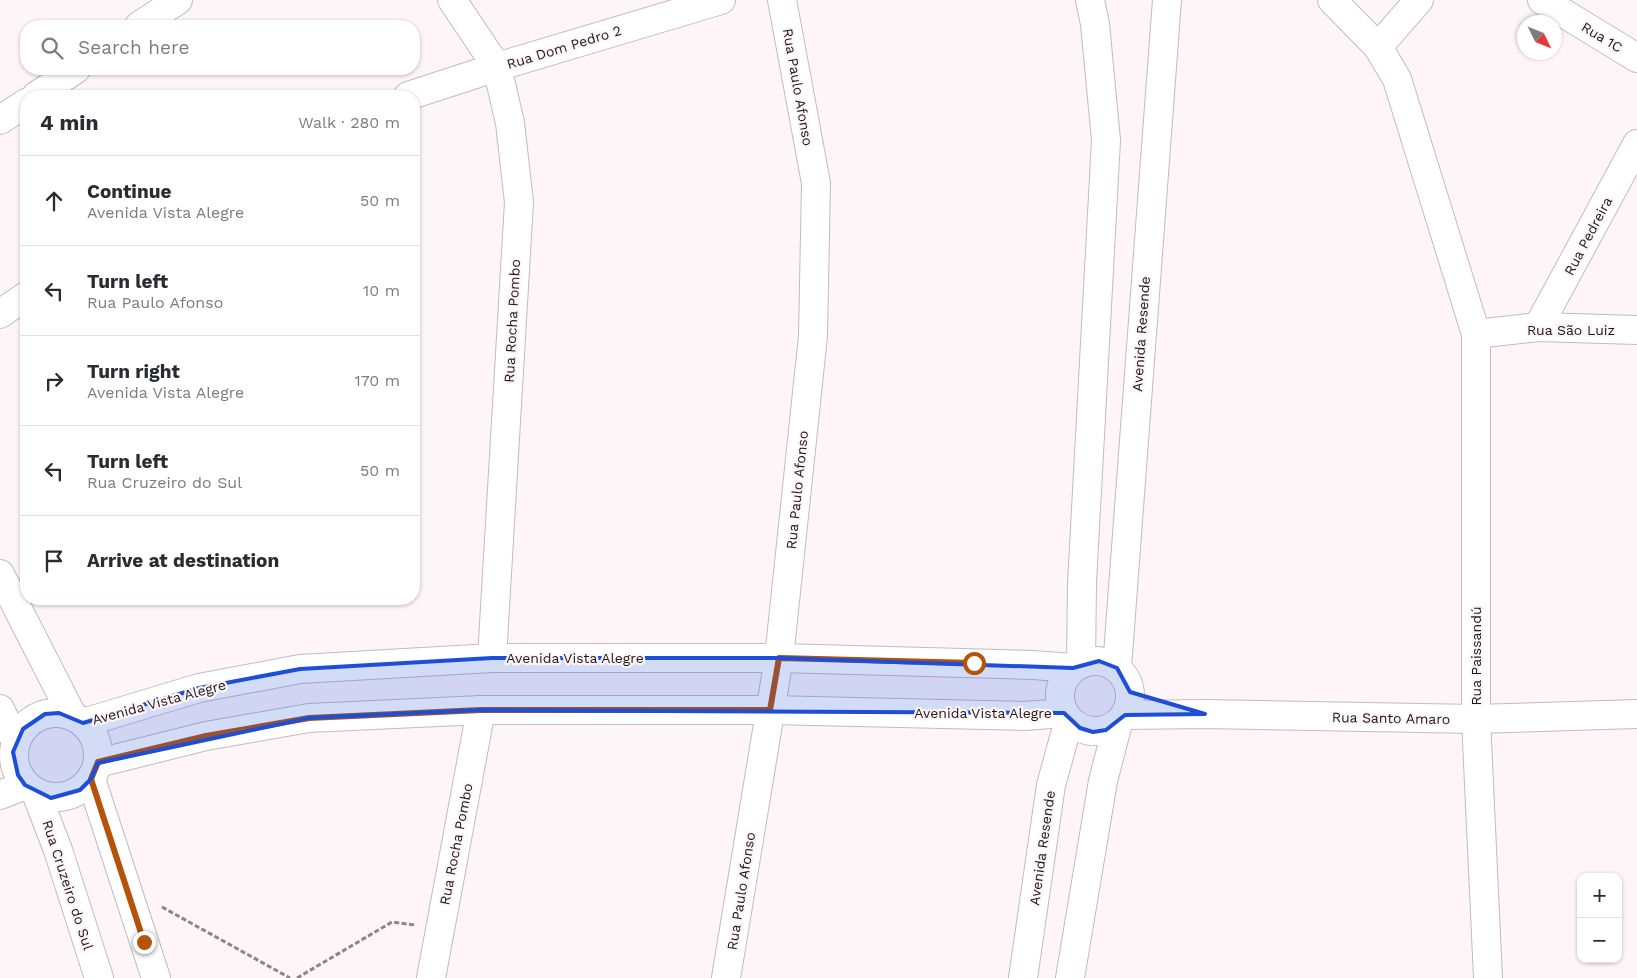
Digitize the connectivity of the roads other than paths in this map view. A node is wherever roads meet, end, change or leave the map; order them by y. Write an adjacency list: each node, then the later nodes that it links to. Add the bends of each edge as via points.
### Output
1 (178, 0): 10 (street)
2 (452, 0): 13 (street, Rua Rocha Pombo)
3 (721, 0): 13 (street, Rua Dom Pedro 2)
4 (782, 0): 27 (street, Rua Paulo Afonso, via 816,183 813,336)
5 (1090, 0): 28 (street, via 1106,140)
6 (1167, 0): 29 (street, Avenida Resende)
7 (1332, 0): 11 (street)
8 (1419, 0): 11 (street)
9 (1542, 0): 12 (street, Rua 1C)
10 (148, 20)
11 (1378, 47): 24 (street, via 1397,79)
12 (1637, 58)
13 (497, 67): 16 (street, Rua Dom Pedro 2); 26 (street, Rua Rocha Pombo, via 510,123 519,202)
14 (67, 75): 15 (street)
15 (45, 90)
16 (420, 92)
17 (20, 107): 18 (street)
18 (0, 120)
19 (1637, 144): 22 (street, Rua Pedreira)
20 (20, 300): 21 (street)
21 (0, 314)
22 (1538, 327): 23 (street, Rua São Luiz); 24 (street, Rua São Luiz)
23 (1637, 330)
24 (1476, 334): 36 (street, Rua Paissandú)
25 (0, 574): 37 (street)
26 (492, 658): 27 (street, Avenida Vista Alegre); 37 (street, Avenida Vista Alegre, via 300,669 199,688)
27 (779, 658): 28 (street, Avenida Vista Alegre); 32 (street, Rua Paulo Afonso)
28 (1077, 666): 29 (street, via 1100,661); 35 (street, via 1065,678 1060,690 1060,702)
29 (1117, 668): 33 (street, via 1126,679)
30 (0, 709): 38 (street)
31 (481, 710): 32 (street, Avenida Vista Alegre); 39 (street, Avenida Vista Alegre, via 309,718 206,736); 44 (street, Rua Rocha Pombo)
32 (770, 710): 35 (street, Avenida Vista Alegre); 45 (street, Rua Paulo Afonso)
33 (1124, 710): 35 (street, via 1106,730 1093,732 1080,728); 36 (street, Rua Santo Amaro); 47 (street, via 1102,781)
34 (1637, 714): 36 (street, Rua Santo Amaro)
35 (1066, 717): 46 (street, Avenida Resende, via 1051,785)
36 (1476, 719): 48 (street, Rua Paissandú)
37 (78, 720): 38 (street, via 59,713 39,717 23,729); 39 (street, via 95,741)
38 (10, 750): 40 (street, via 18,775)
39 (94, 771): 40 (street, via 80,790 66,796 51,798); 43 (street, via 126,887)
40 (31, 789): 41 (street); 42 (street, Rua Cruzeiro do Sul, via 58,850)
41 (0, 795)
42 (98, 978)
43 (156, 978)
44 (431, 978)
45 (726, 978)
46 (1023, 978)
47 (1070, 978)
48 (1488, 978)

